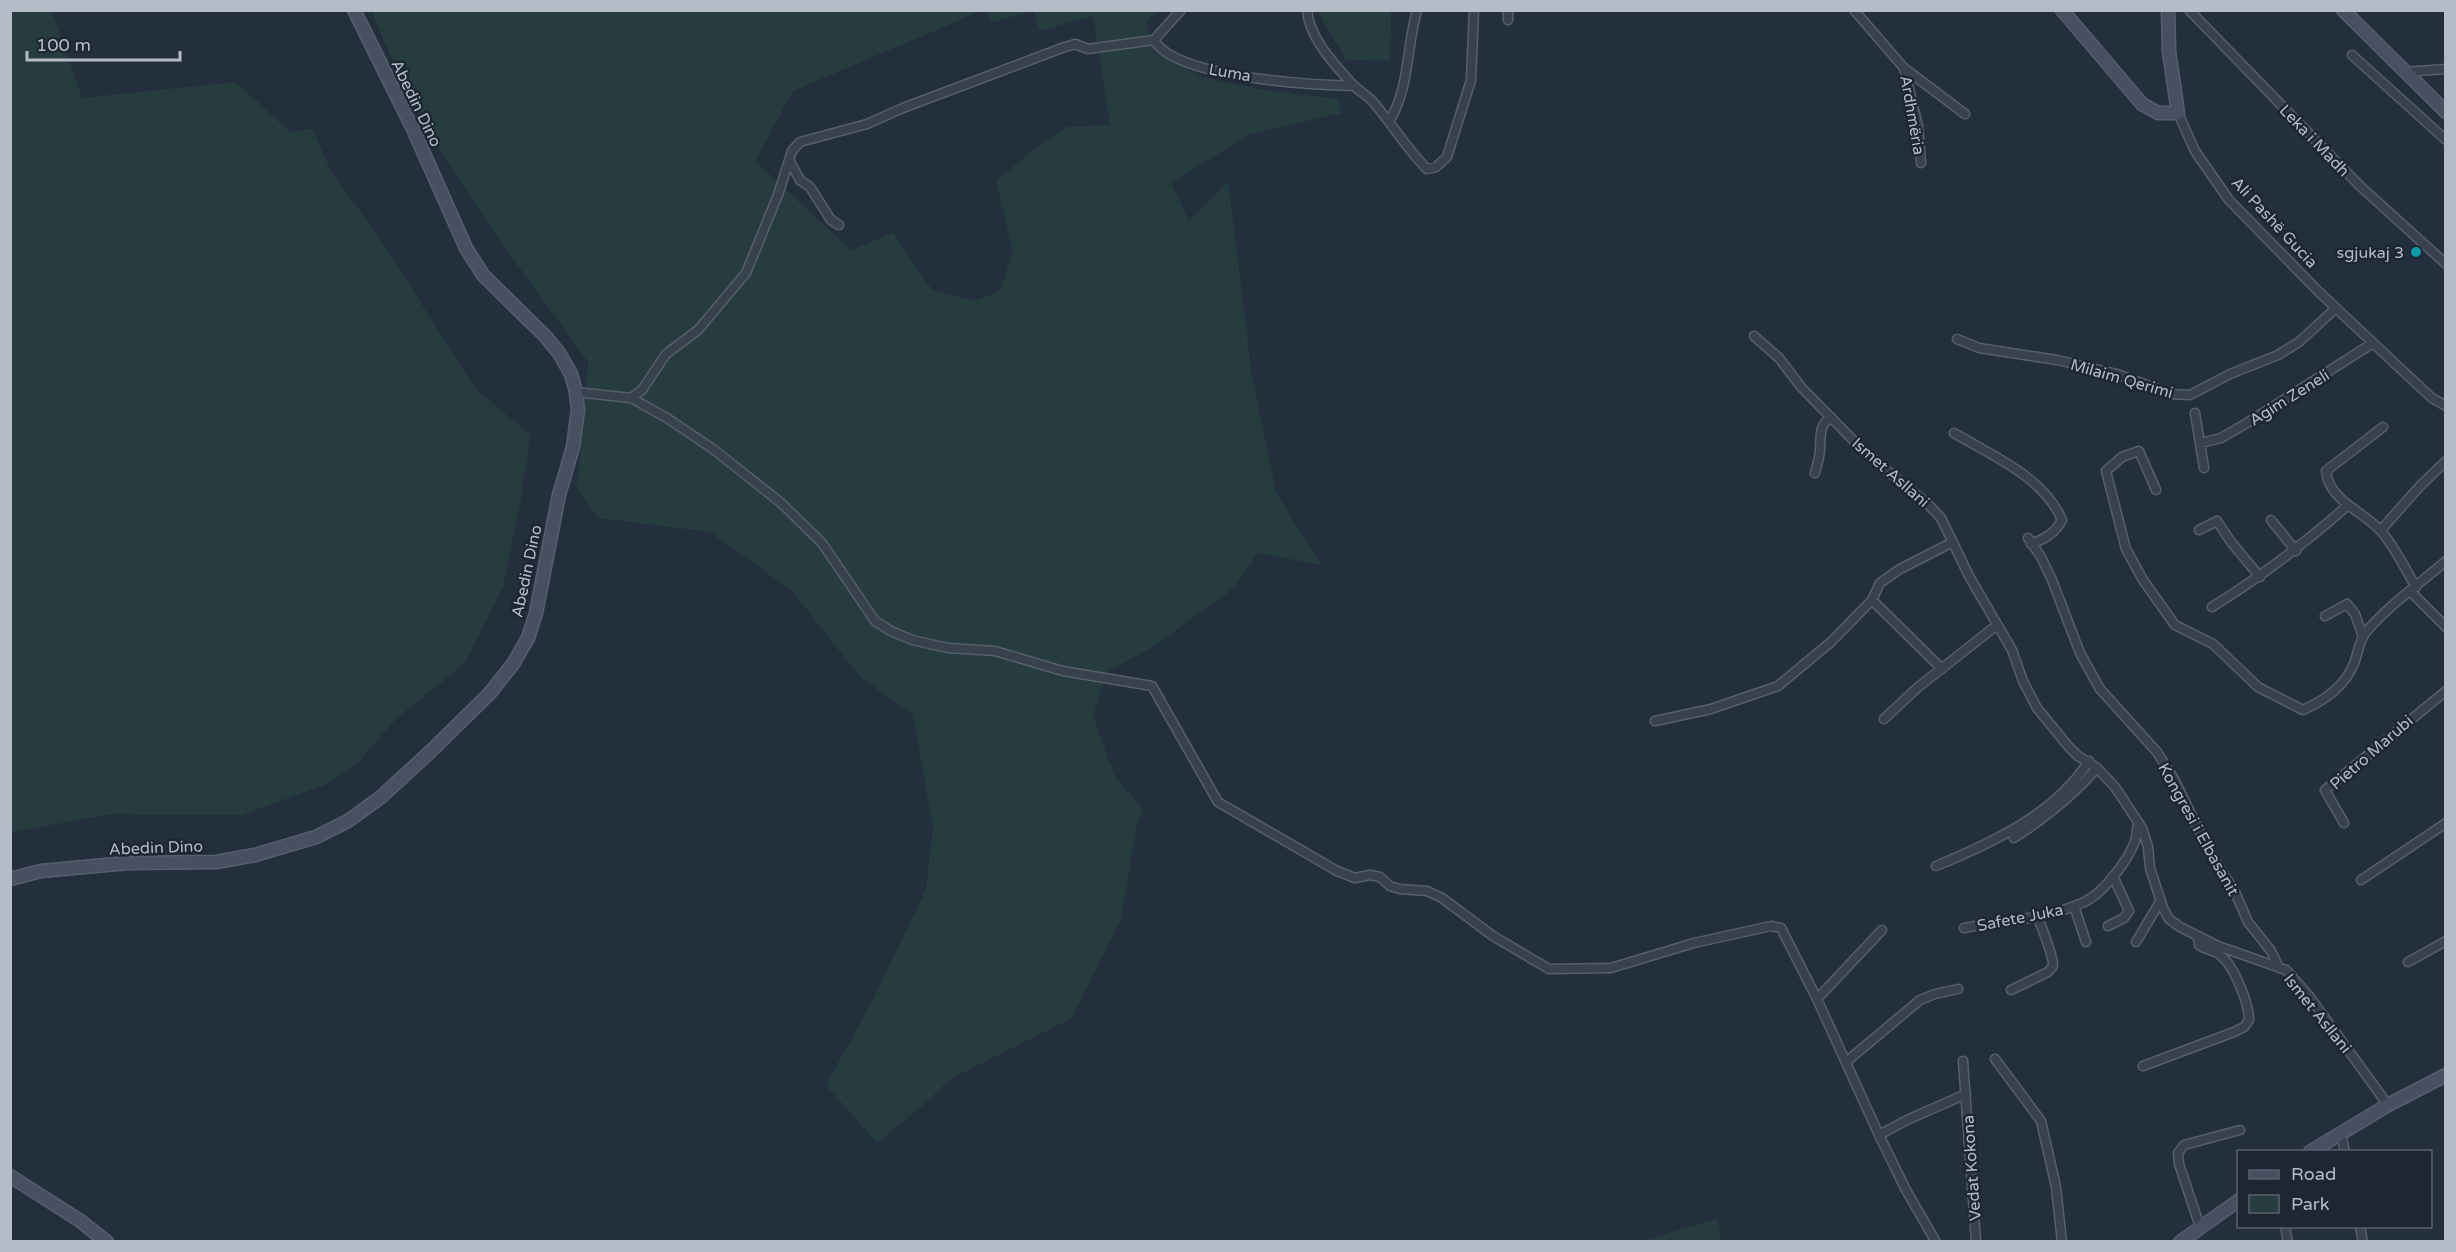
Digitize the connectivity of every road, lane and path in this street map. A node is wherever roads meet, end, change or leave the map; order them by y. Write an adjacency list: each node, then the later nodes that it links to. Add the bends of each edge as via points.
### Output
1 (354, 10): 30 (street, Abedin Dino, via 466,248 483,275 559,353)
2 (1181, 10): 11 (street)
3 (1306, 10): 16 (street, via 1312,31)
4 (1417, 10): 20 (street, via 1400,104)
5 (1474, 10): 20 (street, via 1471,80 1447,157 1427,169)
6 (1854, 10): 13 (street, Ardhmëria)
7 (2062, 10): 18 (street, via 2142,104 2158,113)
8 (2168, 10): 18 (street, Ali Pashë Gucia)
9 (2189, 10): 25 (street, Leka i Madh, via 2360,186)
10 (2343, 10): 15 (street)
11 (1154, 40): 16 (street, Luma, via 1171,56 1225,74); 22 (street, via 1088,49 1075,44 1062,48 867,124 800,142)
12 (2352, 55): 21 (street)
13 (1904, 68): 19 (street, Ardhmëria); 23 (street, Ardhmëria, via 1918,126)
14 (2445, 69): 15 (street)
15 (2404, 72): 17 (street)
16 (1354, 86): 20 (street, via 1372,100)
17 (2445, 112)
18 (2178, 113): 26 (street, Ali Pashë Gucia, via 2195,151 2229,200)
19 (1965, 114)
20 (1389, 122)
21 (2445, 140)
22 (789, 160): 24 (street, via 800,180 810,186 831,220); 31 (street, via 746,273 698,330 666,354 642,390)
23 (1921, 163)
24 (839, 225)
25 (2445, 264)
26 (2336, 308): 28 (street, Milaim Qerimi, via 2299,342 2278,355 2190,395 2171,394 2117,374 1980,348); 29 (street, Ali Pashë Gucia)
27 (1754, 336): 34 (street, Ismet Asllani)
28 (1957, 339)
29 (2373, 343): 32 (street, Ali Pashë Gucia); 37 (street, Agim Zeneli, via 2247,423 2221,438)
30 (576, 392): 31 (street); 69 (street, Abedin Dino, via 573,447 559,495 537,613 528,638 490,693 381,797 348,821 315,837 255,855 216,862 128,863 41,871)
31 (631, 398): 85 (street, via 712,449 780,502 822,543 876,621 891,631 948,648 995,651 1063,671 1152,686 1218,802 1337,871 1355,878 1380,877 1400,889 1427,891 1549,969 1611,968 1694,943 1776,926 1786,935)
32 (2445, 406)
33 (2195, 413): 37 (street)
34 (1831, 417): 40 (street, via 1820,432); 46 (street, Ismet Asllani, via 1880,465 1927,503 1941,518)
35 (2383, 427): 42 (street, via 2326,471 2327,480)
36 (1954, 433): 82 (street, Kongresi i Elbasanit, via 2018,470 2058,511 2062,520 2057,529 2044,540 2029,541 2052,580 2080,653 2100,689 2157,752 2174,779 2248,922 2271,951)
37 (2201, 443): 39 (street)
38 (2445, 461): 45 (street)
39 (2204, 468)
40 (1815, 473)
41 (2156, 490): 56 (street, via 2139,451 2122,457 2106,471 2126,549 2175,625 2213,644 2258,687 2303,710 2312,706 2347,678)
42 (2347, 506): 45 (street); 47 (street)
43 (2271, 520): 47 (street)
44 (2199, 530): 49 (street, via 2217,521)
45 (2380, 531): 50 (street)
46 (1953, 542): 51 (street, via 1880,583); 54 (street, Ismet Asllani)
47 (2296, 551): 49 (street)
48 (2445, 561): 50 (street)
49 (2260, 577): 52 (street)
50 (2413, 589): 55 (street); 56 (street)
51 (1872, 600): 57 (street); 60 (street, via 1831,642 1778,686 1711,709)
52 (2212, 607)
53 (2325, 616): 56 (street, via 2347,604)
54 (1997, 625): 57 (street); 61 (street, Ismet Asllani, via 2037,708 2068,746)
55 (2445, 627)
56 (2363, 637)
57 (1942, 669): 59 (street)
58 (2445, 691): 64 (street, Pietro Marubi, via 2325,790)
59 (1884, 719)
60 (1655, 721)
61 (2089, 761): 62 (street, Ismet Asllani); 67 (street, via 2042,811)
62 (2097, 768): 63 (street, Ismet Asllani); 66 (street, via 2054,810)
63 (2138, 822): 68 (street, Safete Juka, via 2135,841); 71 (street, Ismet Asllani)
64 (2344, 823)
65 (2445, 823): 70 (street)
66 (2014, 838)
67 (1936, 866)
68 (2113, 876): 72 (street, Safete Juka, via 2084,903); 74 (street, via 2129,911)
69 (10, 879)
70 (2361, 880)
71 (2161, 900): 77 (street, Ismet Asllani, via 2169,919); 80 (street)
72 (2074, 906): 73 (street, Safete Juka); 79 (street)
73 (2037, 915): 75 (street, Safete Juka); 84 (street, via 2054,959 2053,966)
74 (2108, 926)
75 (1964, 928)
76 (1882, 930): 85 (street)
77 (2193, 934): 82 (street, Ismet Asllani); 89 (street, Ismet Asllani, via 2199,938 2199,945 2220,954 2227,963 2245,999 2249,1020 2234,1032)
78 (2445, 941): 81 (street)
79 (2086, 942)
80 (2136, 942)
81 (2408, 962)
82 (2278, 968): 92 (street, Ismet Asllani, via 2286,970 2309,996)
83 (1958, 989): 88 (street, via 1920,1000)
84 (2011, 990)
85 (1817, 999): 88 (street)
86 (1995, 1059): 104 (street, via 2041,1121 2056,1187)
87 (1963, 1061): 91 (street, Vedat Kokona)
88 (1846, 1062): 95 (street)
89 (2143, 1066)
90 (2445, 1075): 92 (street)
91 (1966, 1094): 95 (street, Vedat Kokona); 103 (street, Vedat Kokona)
92 (2388, 1105): 94 (street)
93 (2240, 1130): 100 (street, via 2184,1145 2178,1153)
94 (2341, 1133): 96 (street); 97 (street)
95 (1879, 1135): 102 (street)
96 (2313, 1150)
97 (2345, 1150)
98 (10, 1176): 101 (street)
99 (2237, 1202): 100 (street)
100 (2200, 1227): 105 (street)
101 (107, 1242)
102 (1936, 1242)
103 (1976, 1242)
104 (2062, 1242)
105 (2180, 1242)

